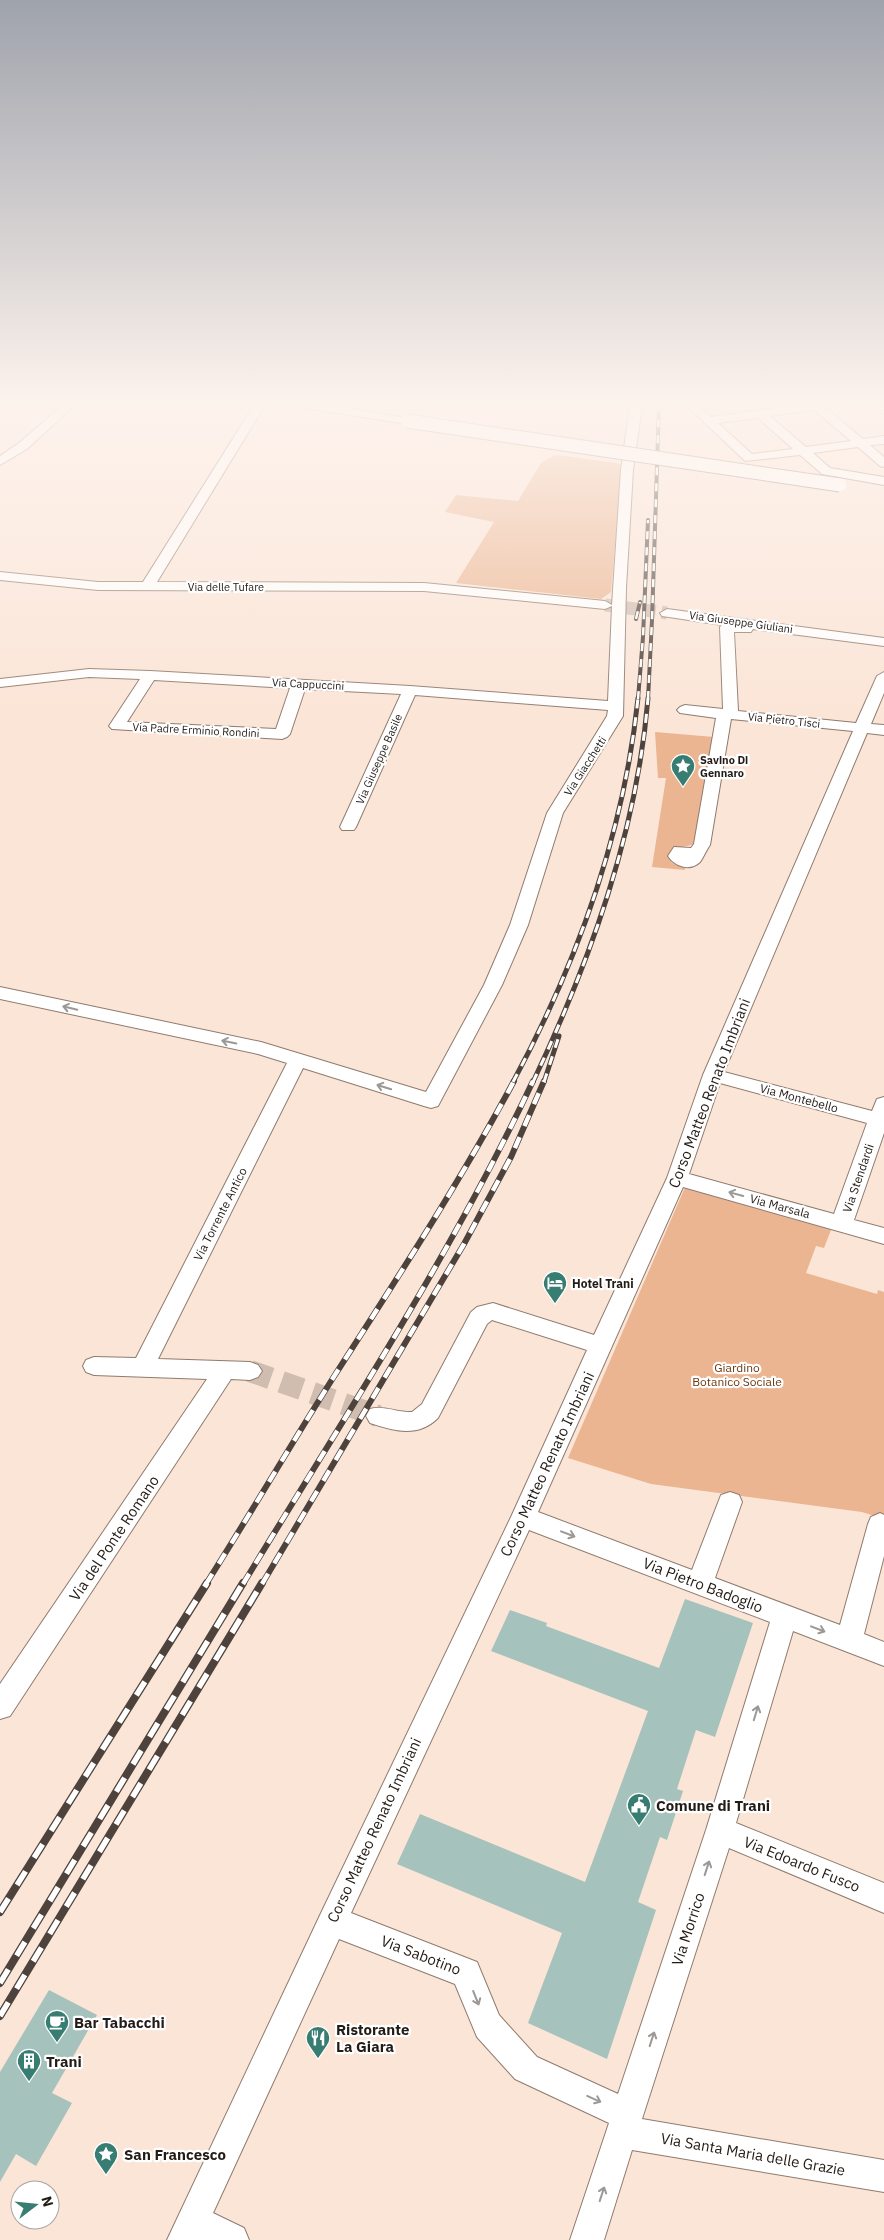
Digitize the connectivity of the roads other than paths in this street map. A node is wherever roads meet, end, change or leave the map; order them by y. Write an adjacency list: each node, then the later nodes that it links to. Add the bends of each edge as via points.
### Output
1 (195, 510): 4 (street)
2 (624, 510): 8 (street, Via Giacchetti)
3 (0, 576): 4 (street, Via delle Tufare, via 74,584)
4 (147, 586): 5 (street, Via delle Tufare)
5 (452, 589): 6 (street, Via delle Tufare); 8 (street, Via delle Tufare, via 491,599)
6 (605, 605)
7 (667, 612): 9 (street, Via Giuseppe Giuliani)
8 (620, 613): 16 (street, Via Giacchetti)
9 (814, 632): 10 (street, Via Giuseppe Giuliani); 18 (street, Via Giuseppe Giuliani, via 727,627)
10 (884, 642)
11 (150, 675): 13 (street, Via Cappuccini, via 88,673); 14 (street, Via Cappuccini); 14 (street, Via Padre Erminio Rondini, via 117,726 282,734)
12 (884, 676): 19 (street, Corso Matteo Renato Imbriani)
13 (0, 683)
14 (299, 684): 15 (street, Via Cappuccini)
15 (410, 690): 16 (street, Via Cappuccini); 20 (street, Via Giuseppe Basile)
16 (616, 706): 23 (street, Via Giacchetti, one-way to 23, via 614,721 555,813 519,925 492,985 431,1101)
17 (685, 710): 18 (street, Via Pietro Tisci)
18 (728, 714): 19 (street, Via Pietro Tisci); 21 (street, via 702,845)
19 (872, 729): 24 (street, Corso Matteo Renato Imbriani)
20 (348, 827)
21 (695, 854)
22 (0, 993): 23 (street, one-way to 22, via 261,1048)
23 (298, 1059): 31 (street, Via Torrente Antico)
24 (713, 1075): 25 (street, Via Montebello); 26 (street, Corso Matteo Renato Imbriani)
25 (882, 1115): 27 (street, Via Stendardi)
26 (677, 1178): 27 (street, Via Marsala, one-way to 26); 29 (street, Corso Matteo Renato Imbriani)
27 (842, 1223): 28 (street, Via Marsala)
28 (884, 1236)
29 (601, 1346): 32 (street, via 493,1311 485,1313 479,1318 424,1418 407,1424); 34 (street, Corso Matteo Renato Imbriani)
30 (94, 1366): 31 (street)
31 (142, 1369): 40 (street, Via del Ponte Romano, via 238,1370)
32 (378, 1416)
33 (730, 1502): 36 (street)
34 (523, 1517): 36 (street, Via Pietro Badoglio, one-way to 36); 43 (street, Corso Matteo Renato Imbriani)
35 (880, 1524): 38 (street)
36 (700, 1584): 37 (street, Via Pietro Badoglio)
37 (785, 1616): 38 (street, Via Pietro Badoglio, one-way to 38); 41 (street, Via Morrico, one-way to 37)
38 (849, 1640): 39 (street, Via Pietro Badoglio)
39 (884, 1654)
40 (0, 1707)
41 (720, 1830): 42 (street, Via Edoardo Fusco); 44 (street, Via Morrico, one-way to 41)
42 (884, 1898)
43 (332, 1921): 44 (street, Via Sabotino, one-way to 44, via 466,1972 488,2026 526,2068); 46 (street, Corso Matteo Renato Imbriani)
44 (625, 2123): 45 (street, Via Santa Maria delle Grazie); 48 (street, Via Morrico, one-way to 44)
45 (884, 2176)
46 (189, 2230): 47 (street)
47 (232, 2240)
48 (587, 2240)

